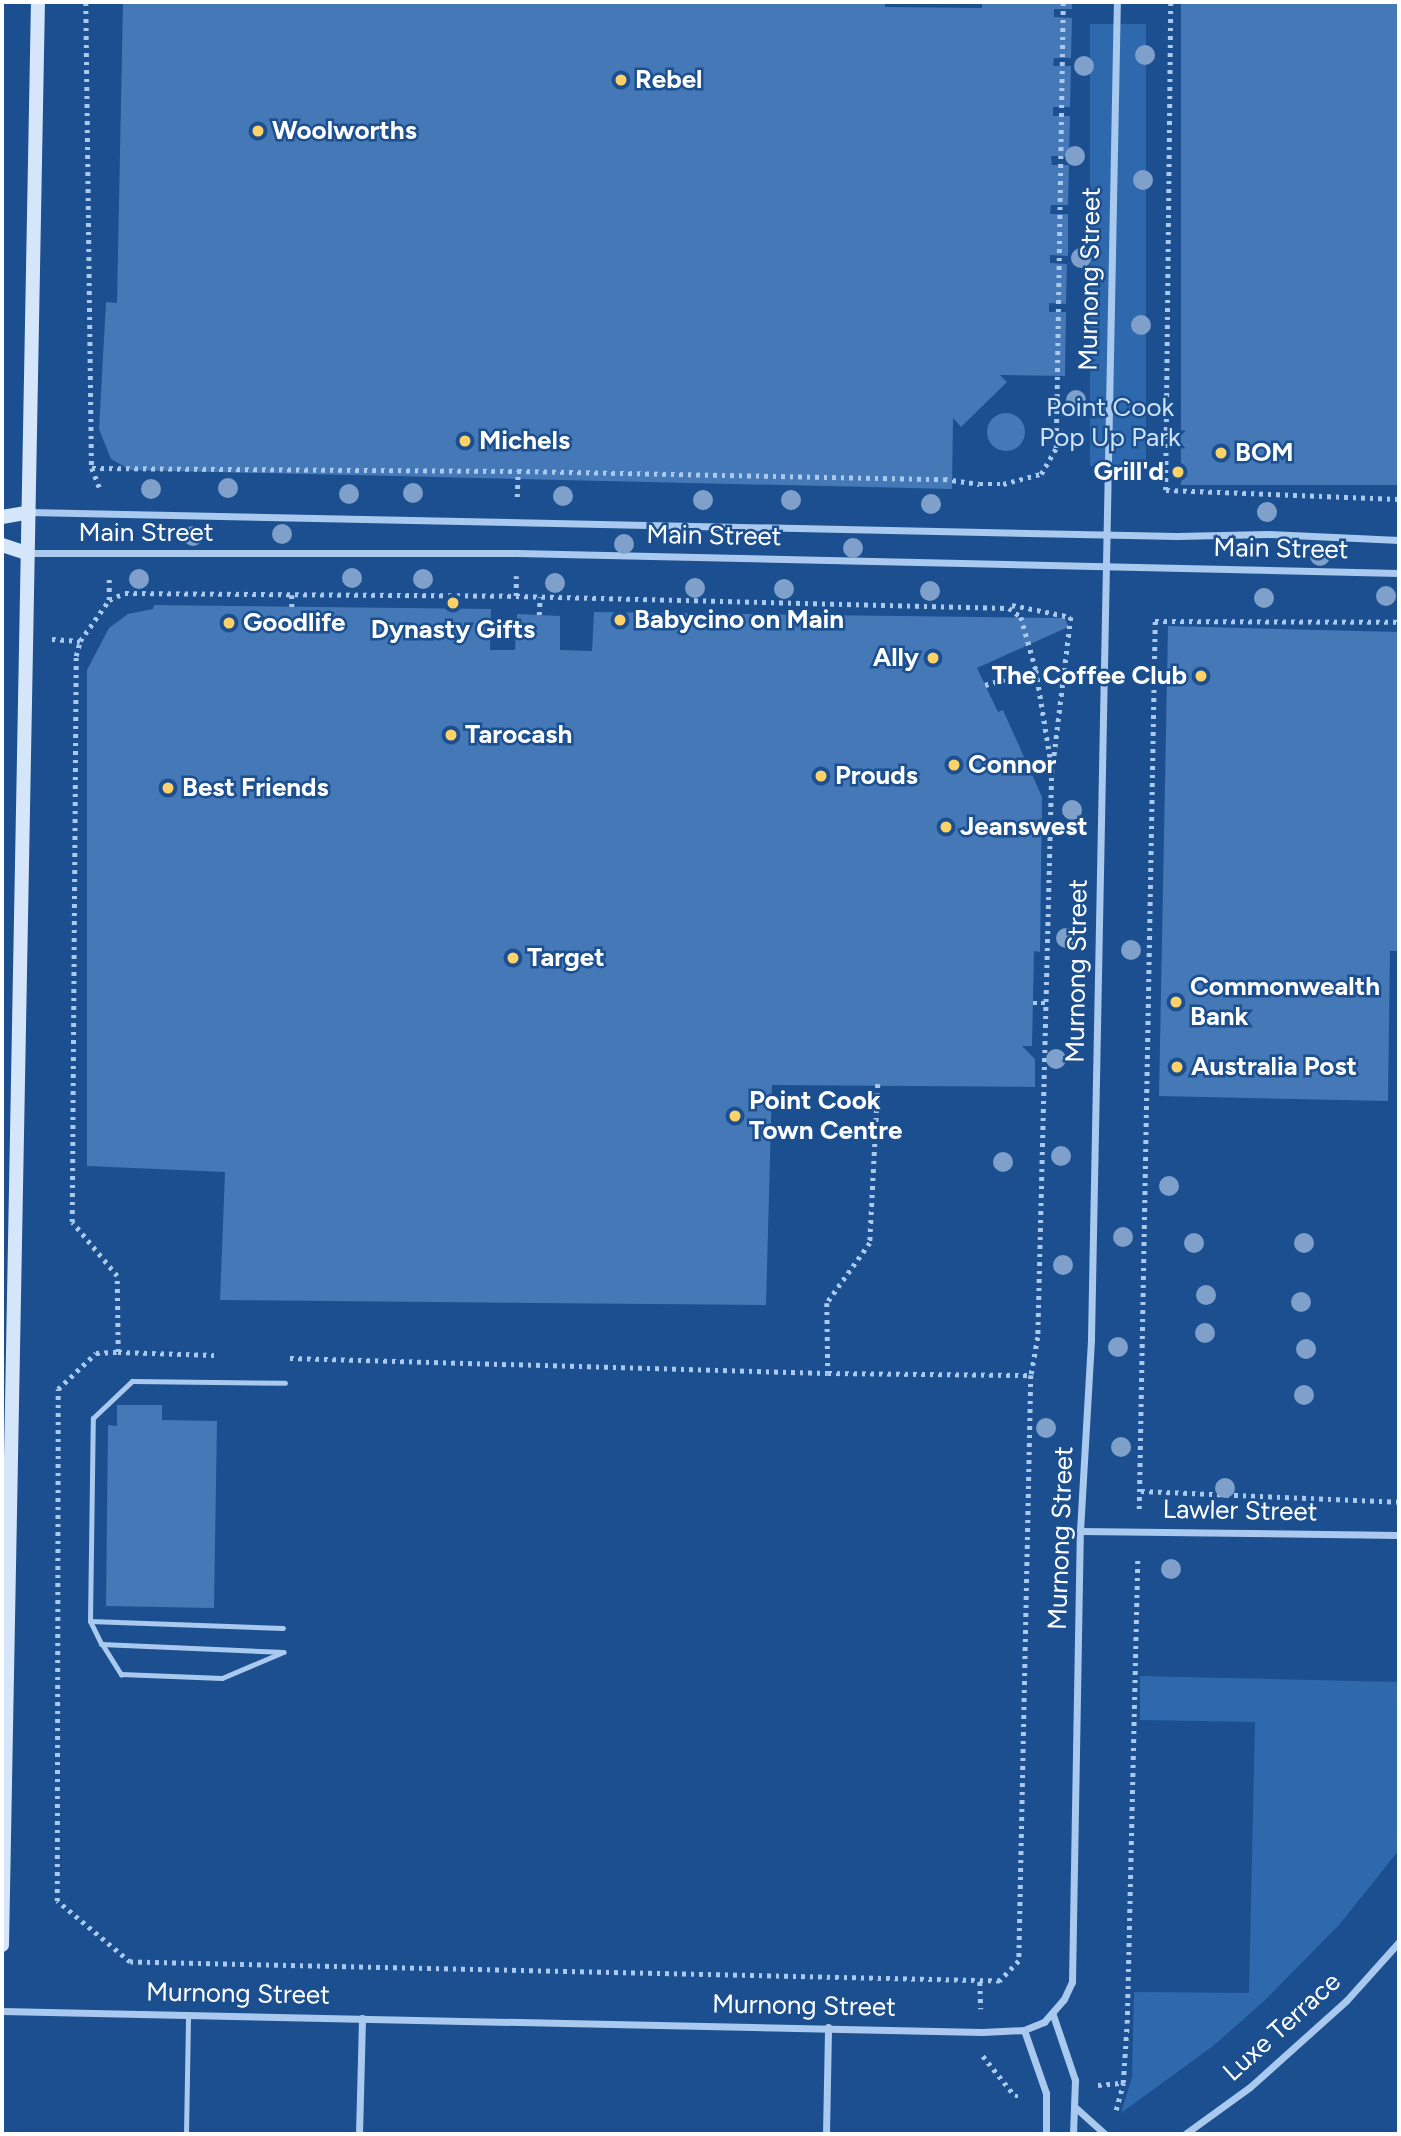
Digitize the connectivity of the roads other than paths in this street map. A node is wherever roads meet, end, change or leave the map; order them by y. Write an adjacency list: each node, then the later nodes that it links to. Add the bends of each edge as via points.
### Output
1 (38, 2): 3 (main road)
2 (1117, 2): 5 (street, Murnong Street)
3 (29, 512): 4 (main road); 5 (street, Main Street); 8 (main road)
4 (2, 517)
5 (1109, 533): 6 (street, Main Street); 9 (street, Murnong Street)
6 (1399, 540)
7 (2, 545): 8 (main road)
8 (27, 553): 9 (street, Main Street, via 517,553); 11 (main road)
9 (1107, 567): 10 (street, Main Street); 13 (street, Murnong Street, via 1091,1338)
10 (1399, 573)
11 (8, 1310): 19 (main road)
12 (285, 1383): 15 (lane, via 132,1381 93,1418)
13 (1080, 1531): 14 (street, Lawler Street); 22 (street, Murnong Street, via 1072,1982)
14 (1399, 1535)
15 (90, 1621): 16 (lane); 17 (lane)
16 (283, 1628)
17 (101, 1644): 17 (lane, via 284,1652 222,1678 121,1674)
18 (1399, 1942): 33 (street, Luxe Terrace, via 1346,2001 1251,2087)
19 (2, 1945)
20 (2, 2011): 21 (street, Murnong Street)
21 (188, 2014): 23 (street, Murnong Street); 27 (lane)
22 (1053, 2015): 25 (street, Murnong Street); 26 (street, via 1069,2056)
23 (362, 2018): 24 (street, Murnong Street); 28 (street)
24 (828, 2027): 25 (street, Murnong Street); 29 (street)
25 (1024, 2030): 30 (street, via 1046,2093)
26 (1076, 2107): 31 (street); 32 (street)
27 (186, 2134)
28 (359, 2134)
29 (826, 2134)
30 (1046, 2134)
31 (1073, 2134)
32 (1105, 2134)
33 (1185, 2134)

